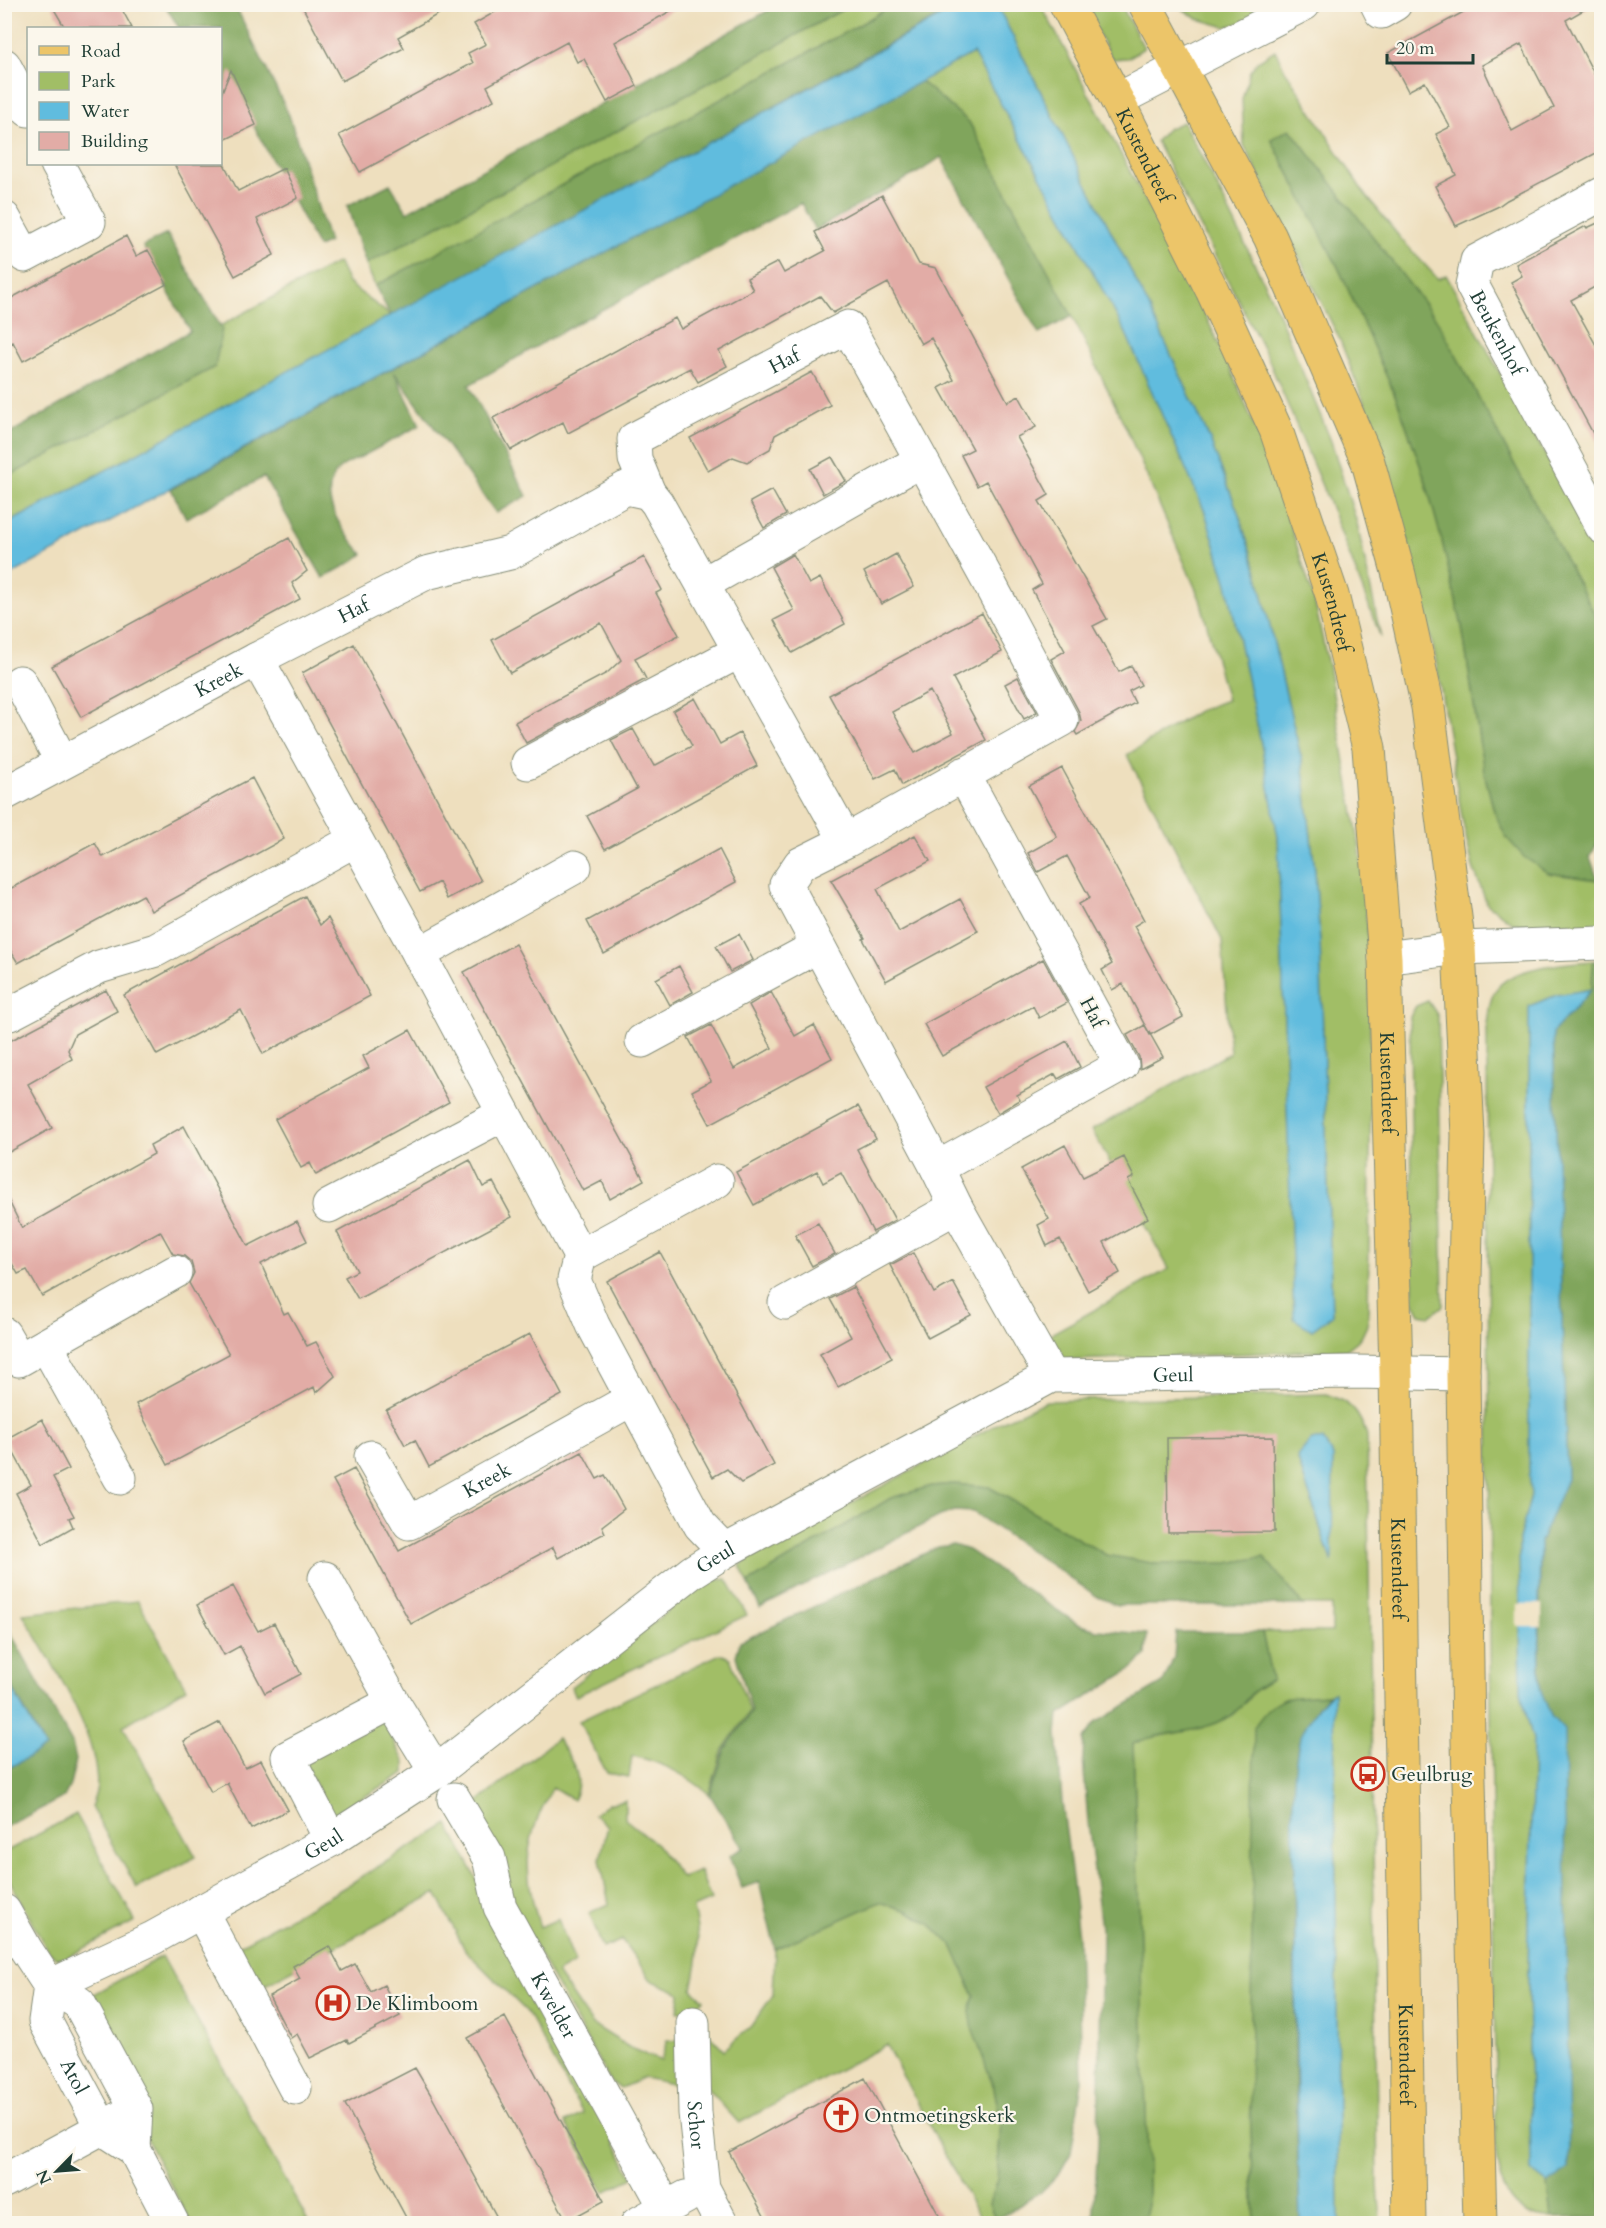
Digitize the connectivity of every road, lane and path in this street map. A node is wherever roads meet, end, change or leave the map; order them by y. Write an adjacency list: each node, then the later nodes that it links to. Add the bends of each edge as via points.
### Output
1 (1066, 4): 8 (main road, Kustendreef)
2 (1145, 4): 7 (main road)
3 (1304, 4): 7 (street)
4 (1377, 4): 5 (street, via 1382,12)
5 (1395, 4)
6 (4, 65): 9 (street)
7 (1179, 69): 8 (street); 30 (main road, via 1270,237 1368,462 1399,575 1428,707)
8 (1117, 100): 32 (main road, Kustendreef, via 1212,290 1276,430 1332,595 1369,748)
9 (27, 108)
10 (58, 165): 13 (street, via 89,222)
11 (1602, 194): 16 (street, Beukenhof, via 1477,261 1472,285)
12 (4, 218): 13 (street)
13 (15, 262)
14 (920, 461): 15 (street, Haf, via 848,327 634,439 635,459); 17 (street); 23 (street, Haf, via 1062,720)
15 (649, 493): 17 (street, Haf); 19 (street, Haf, via 626,488 510,553 426,573)
16 (1602, 527)
17 (703, 584): 18 (street, Haf)
18 (740, 651): 22 (street); 26 (street, Haf)
19 (257, 659): 21 (street, Kreek); 25 (street, Kreek)
20 (20, 682): 21 (street)
21 (62, 762): 24 (street, Kreek)
22 (528, 764)
23 (963, 774): 26 (street, Haf); 36 (street, Haf, via 1122,1065)
24 (4, 794)
25 (355, 840): 31 (street, Kreek); 33 (street, via 156,950 99,967)
26 (846, 841): 29 (street, Haf, via 800,864 786,885)
27 (575, 867): 31 (street)
28 (1602, 943): 30 (street)
29 (818, 946): 34 (street); 36 (street, Haf)
30 (1460, 948): 32 (street); 46 (main road, via 1468,1135)
31 (419, 954): 35 (street, Kreek)
32 (1386, 958): 45 (main road, Kustendreef)
33 (10, 1014)
34 (642, 1041)
35 (504, 1114): 38 (street); 40 (street, Kreek)
36 (937, 1168): 39 (street, Haf)
37 (717, 1181): 40 (street)
38 (329, 1206)
39 (956, 1207): 42 (street); 47 (street, Haf)
40 (580, 1256): 48 (street, via 574,1280)
41 (175, 1272): 44 (street)
42 (785, 1303)
43 (4, 1334): 44 (street, via 19,1360)
44 (46, 1345): 50 (street)
45 (1395, 1371): 46 (street, Geul); 47 (street, Geul); 71 (main road, Kustendreef)
46 (1463, 1374): 72 (main road)
47 (1051, 1377): 51 (street, Geul)
48 (632, 1399): 49 (street, Kreek, via 409,1523); 51 (street, via 700,1525)
49 (371, 1456)
50 (120, 1478)
51 (725, 1551): 54 (street, Geul, via 692,1572)
52 (326, 1578): 53 (street)
53 (393, 1702): 54 (street); 56 (street, via 288,1757)
54 (436, 1772): 56 (street, Geul)
55 (454, 1799): 67 (street, Kwelder, via 489,1858 500,1907)
56 (331, 1840): 58 (street, Geul)
57 (4, 1911): 59 (street, Atol)
58 (201, 1911): 59 (street, Geul); 61 (street)
59 (50, 1986): 62 (street, Atol, via 79,2003); 63 (street, Atol, via 45,2021)
60 (693, 2023): 66 (street, Schor, via 695,2113)
61 (295, 2088)
62 (136, 2109): 63 (street); 64 (street)
63 (102, 2128): 64 (street, Atol); 65 (street)
64 (134, 2149): 68 (street, Atol)
65 (4, 2181)
66 (703, 2188): 67 (street); 70 (street, Schor)
67 (666, 2208): 69 (street)
68 (173, 2223)
69 (637, 2223)
70 (722, 2223)
71 (1409, 2223)
72 (1480, 2223)

